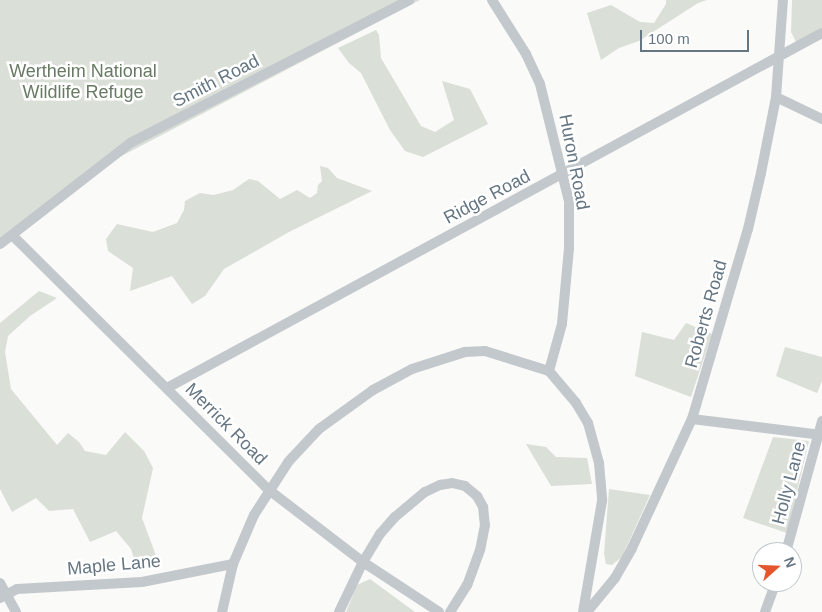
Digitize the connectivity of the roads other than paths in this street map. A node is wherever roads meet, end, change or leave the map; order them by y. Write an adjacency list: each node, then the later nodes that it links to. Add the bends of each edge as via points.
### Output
1 (410, 0): 9 (street, Smith Road, via 130,143)
2 (492, 0): 8 (street, Huron Road, via 526,54 540,84)
3 (783, 0): 5 (street, Roberts Road)
4 (822, 33): 5 (street, Ridge Road)
5 (781, 56): 6 (street, Roberts Road); 8 (street, Ridge Road)
6 (776, 97): 7 (street); 13 (street, Roberts Road, via 748,229)
7 (822, 119)
8 (563, 174): 11 (street, Huron Road, via 569,201 570,248 562,324); 12 (street, Ridge Road)
9 (12, 235): 10 (street, Smith Road); 12 (street, Merrick Road)
10 (0, 244)
11 (549, 371): 16 (street, via 485,351 465,352 412,368 373,390 319,429 289,461); 28 (street, via 588,423 599,463 602,501)
12 (167, 388): 16 (street, Merrick Road)
13 (692, 420): 15 (street); 29 (street, Roberts Road, via 632,548 615,578)
14 (822, 421): 15 (street, Holly Lane)
15 (821, 435): 17 (street, Holly Lane)
16 (269, 490): 18 (street, Merrick Road); 19 (street, via 245,533)
17 (789, 542)
18 (363, 562): 25 (street); 26 (street, Merrick Road); 27 (street, via 395,517 425,492 452,483 465,486 477,496 483,507 485,525 467,585)
19 (233, 564): 22 (street, Maple Lane, via 142,582 17,589); 24 (street)
20 (0, 583): 22 (street)
21 (772, 592): 30 (street)
22 (3, 596): 23 (street)
23 (16, 612)
24 (222, 612)
25 (339, 612)
26 (439, 612)
27 (450, 612)
28 (583, 612)
29 (587, 612)
30 (765, 612)

